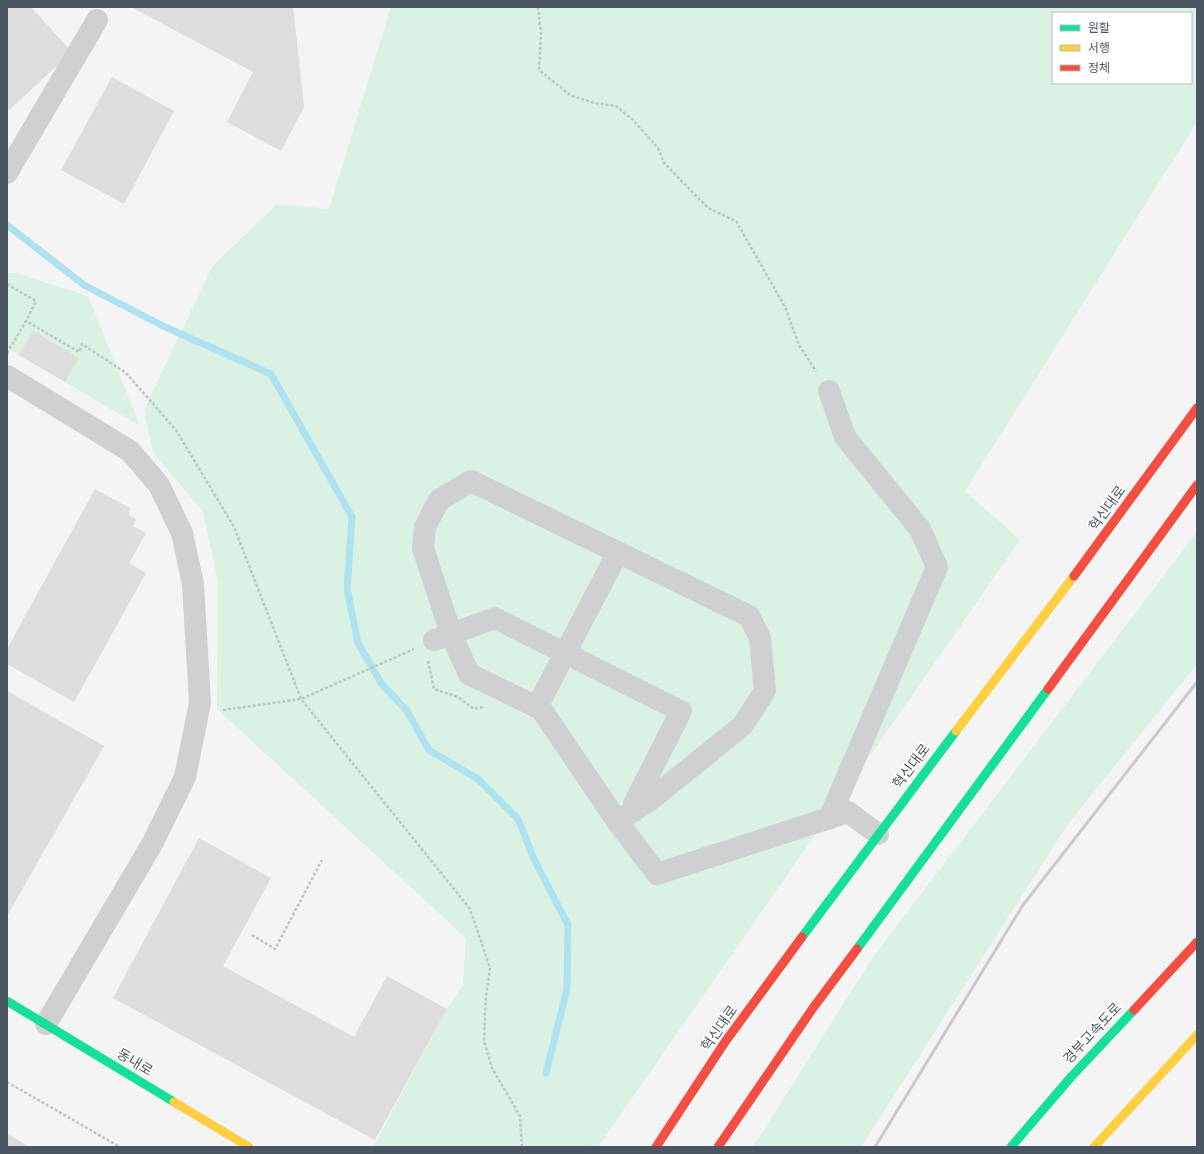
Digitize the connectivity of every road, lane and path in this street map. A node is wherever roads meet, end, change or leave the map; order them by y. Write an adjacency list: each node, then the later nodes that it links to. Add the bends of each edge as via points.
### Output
1 (538, 7): 8 (path, via 541,34 539,70 570,95 594,103 616,106 633,120 658,148 664,163 708,208 736,221 785,307 799,345)
2 (97, 20): 3 (street)
3 (9, 170)
4 (7, 284): 5 (path, via 36,301)
5 (26, 321): 6 (path); 14 (path, via 79,352 82,344 126,373 176,430 234,527)
6 (7, 353)
7 (7, 376): 16 (street, via 130,451 159,485 182,533 193,584 200,703)
8 (829, 391): 18 (street, via 845,437 920,529 937,567)
9 (1197, 408): 19 (main road, 혁신대로, via 1097,546)
10 (1197, 485): 31 (main road, via 813,1008)
11 (618, 552): 12 (street, via 471,481 439,500 425,527 423,548); 13 (street); 17 (street, via 749,616 760,638 765,691 742,726 648,801)
12 (443, 637): 13 (street, via 495,618); 14 (path); 15 (street, via 470,674)
13 (565, 653): 15 (street); 17 (street, via 681,711 634,804)
14 (301, 699): 16 (path); 29 (path, via 470,909 490,968 484,1041 492,1068 520,1116)
15 (537, 707): 17 (street)
16 (198, 713): 24 (street, via 185,777 152,844)
17 (625, 816): 18 (street, via 657,874)
18 (829, 819): 19 (street, via 848,812)
19 (878, 834): 30 (main road, 혁신대로, via 725,1042)
20 (322, 860): 21 (path, via 275,949)
21 (252, 935)
22 (1197, 942): 32 (main road, 경부고속도로, via 1071,1077)
23 (7, 1001): 24 (main road, 동내로)
24 (46, 1024): 28 (main road, 동내로)
25 (1197, 1035): 33 (main road)
26 (7, 1082): 27 (path)
27 (120, 1147)
28 (249, 1147)
29 (522, 1147)
30 (656, 1147)
31 (718, 1147)
32 (1011, 1147)
33 (1094, 1147)

